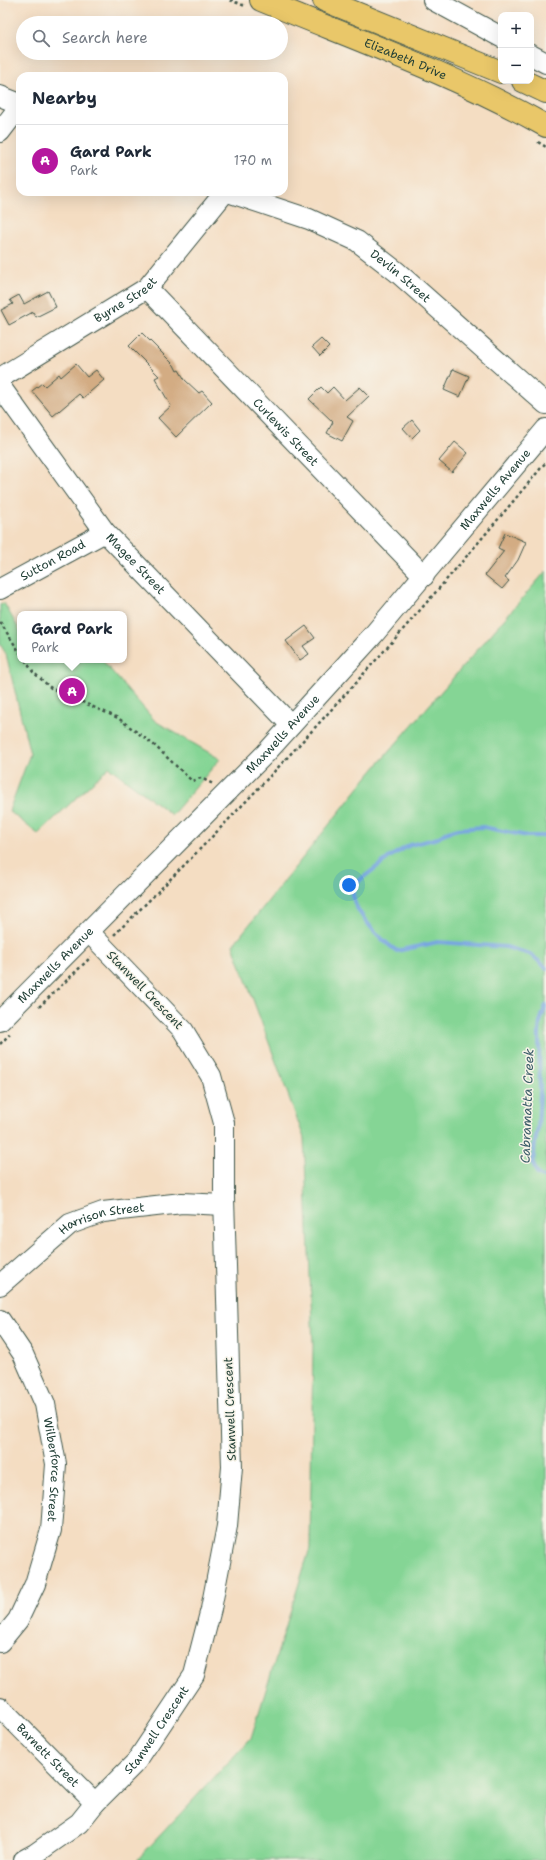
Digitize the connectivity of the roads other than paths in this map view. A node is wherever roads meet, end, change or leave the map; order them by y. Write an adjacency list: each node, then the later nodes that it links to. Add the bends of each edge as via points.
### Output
1 (261, 0): 13 (main road, Elizabeth Drive, via 445,76)
2 (324, 0): 7 (main road, Elizabeth Drive)
3 (433, 0): 4 (street)
4 (498, 35)
5 (534, 57): 6 (street)
6 (546, 63)
7 (498, 71)
8 (529, 84): 9 (main road)
9 (546, 92)
10 (0, 96): 11 (street)
11 (16, 103)
12 (16, 110): 14 (street)
13 (546, 126)
14 (0, 132)
15 (222, 196): 17 (street, Byrne Street)
16 (240, 196): 20 (street, Devlin Street, via 309,219 357,241 397,272)
17 (147, 288): 18 (street, Byrne Street); 23 (street, Curlewis Street)
18 (0, 378)
19 (0, 386): 22 (street, Magee Street)
20 (546, 404)
21 (546, 430): 23 (street, Maxwells Avenue)
22 (105, 532): 24 (street, Sutton Road); 25 (street, Magee Street)
23 (424, 576): 25 (street, Maxwells Avenue)
24 (0, 590)
25 (291, 725): 26 (street, Maxwells Avenue)
26 (89, 932): 27 (street, Maxwells Avenue); 28 (street, Stanwell Crescent, via 183,1030 211,1076 224,1123)
27 (0, 1021)
28 (224, 1206): 29 (street, Harrison Street, via 182,1203 103,1212 70,1224); 33 (street, Stanwell Crescent, via 232,1467 227,1526 211,1609 194,1675 136,1762)
29 (0, 1285)
30 (0, 1320): 31 (street, Wilberforce Street, via 23,1354 45,1404 56,1464 51,1530 35,1584 18,1620)
31 (0, 1642)
32 (0, 1707): 33 (street, Barnett Street)
33 (95, 1803): 34 (street, Stanwell Crescent, via 79,1823)
34 (24, 1860)

